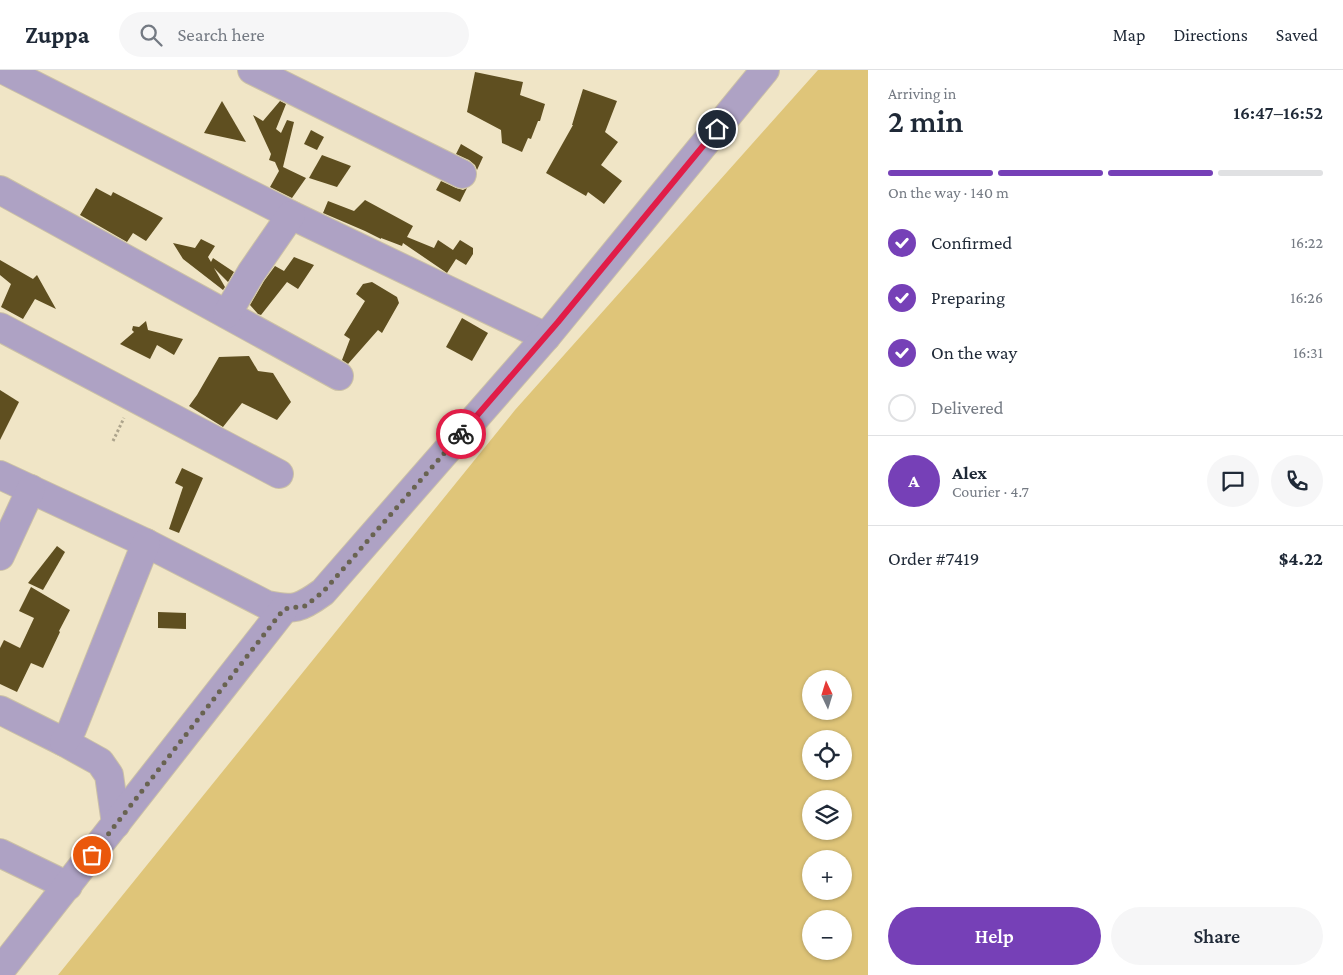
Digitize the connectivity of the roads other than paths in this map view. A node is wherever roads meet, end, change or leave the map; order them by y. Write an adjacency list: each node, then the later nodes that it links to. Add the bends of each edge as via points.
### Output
1 (252, 70): 4 (street)
2 (765, 70): 9 (street)
3 (2, 71): 6 (street)
4 (462, 174)
5 (0, 190): 7 (street)
6 (291, 215): 7 (street); 9 (street)
7 (227, 314): 10 (street)
8 (0, 327): 11 (street)
9 (546, 337): 16 (street, via 323,592 305,606)
10 (339, 376)
11 (279, 474)
12 (0, 475): 13 (street)
13 (30, 489): 14 (street); 15 (street)
14 (146, 543): 16 (street, via 267,605); 18 (street)
15 (0, 556)
16 (284, 609): 19 (street)
17 (0, 710): 18 (street)
18 (64, 742): 19 (street, via 100,762 108,775)
19 (116, 824): 21 (street)
20 (0, 853): 21 (street)
21 (68, 886): 22 (street)
22 (0, 971)

